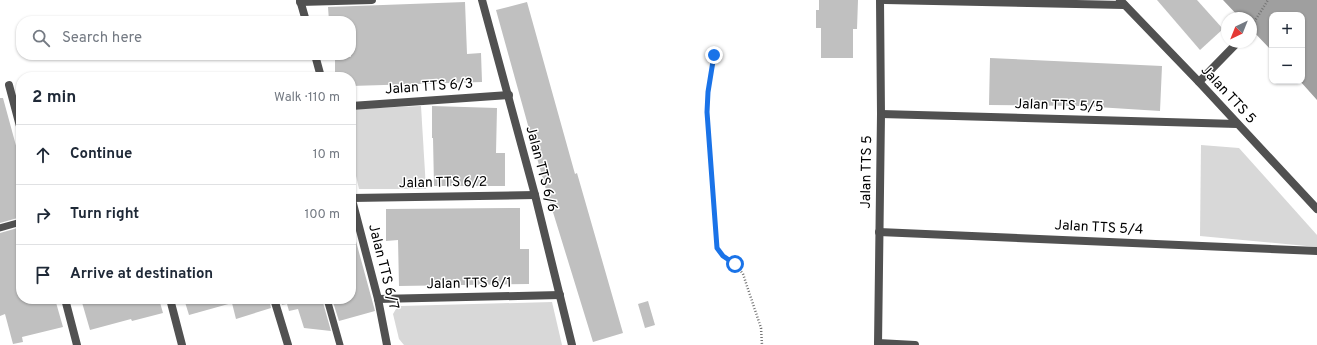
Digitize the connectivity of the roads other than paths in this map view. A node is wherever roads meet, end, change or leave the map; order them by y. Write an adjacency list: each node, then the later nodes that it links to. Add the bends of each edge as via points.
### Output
1 (372, 0): 5 (street)
2 (482, 0): 13 (street, Jalan TTS 6/6)
3 (880, 0): 16 (street, Jalan TTS 5)
4 (885, 0): 6 (street)
5 (300, 1): 7 (street)
6 (1122, 3): 11 (street, Jalan TTS 5)
7 (304, 16)
8 (1232, 48): 11 (street)
9 (316, 60): 10 (street)
10 (320, 72)
11 (1199, 82): 17 (street, Jalan TTS 5)
12 (9, 85): 15 (street)
13 (508, 95): 14 (street, Jalan TTS 6/3); 18 (street, Jalan TTS 6/6)
14 (356, 106)
15 (16, 111)
16 (881, 114): 17 (street, Jalan TTS 5/5); 24 (street, Jalan TTS 5)
17 (1237, 124): 20 (street, Jalan TTS 5)
18 (535, 195): 19 (street, Jalan TTS 6/2); 26 (street, Jalan TTS 6/6)
19 (356, 197)
20 (1317, 209)
21 (356, 216): 27 (street, Jalan TTS 6/7)
22 (16, 223): 23 (lane)
23 (0, 228)
24 (879, 232): 25 (street, Jalan TTS 5/4); 32 (street, Jalan TTS 5)
25 (1317, 251)
26 (560, 295): 27 (street, Jalan TTS 6/1); 38 (street, Jalan TTS 6/6)
27 (378, 299): 37 (street, Jalan TTS 6/7)
28 (66, 304): 33 (street)
29 (171, 304): 34 (street)
30 (276, 304): 35 (street)
31 (328, 304): 36 (lane)
32 (878, 344): 39 (street)
33 (77, 345)
34 (182, 345)
35 (288, 345)
36 (340, 345)
37 (387, 345)
38 (572, 345)
39 (915, 345)

